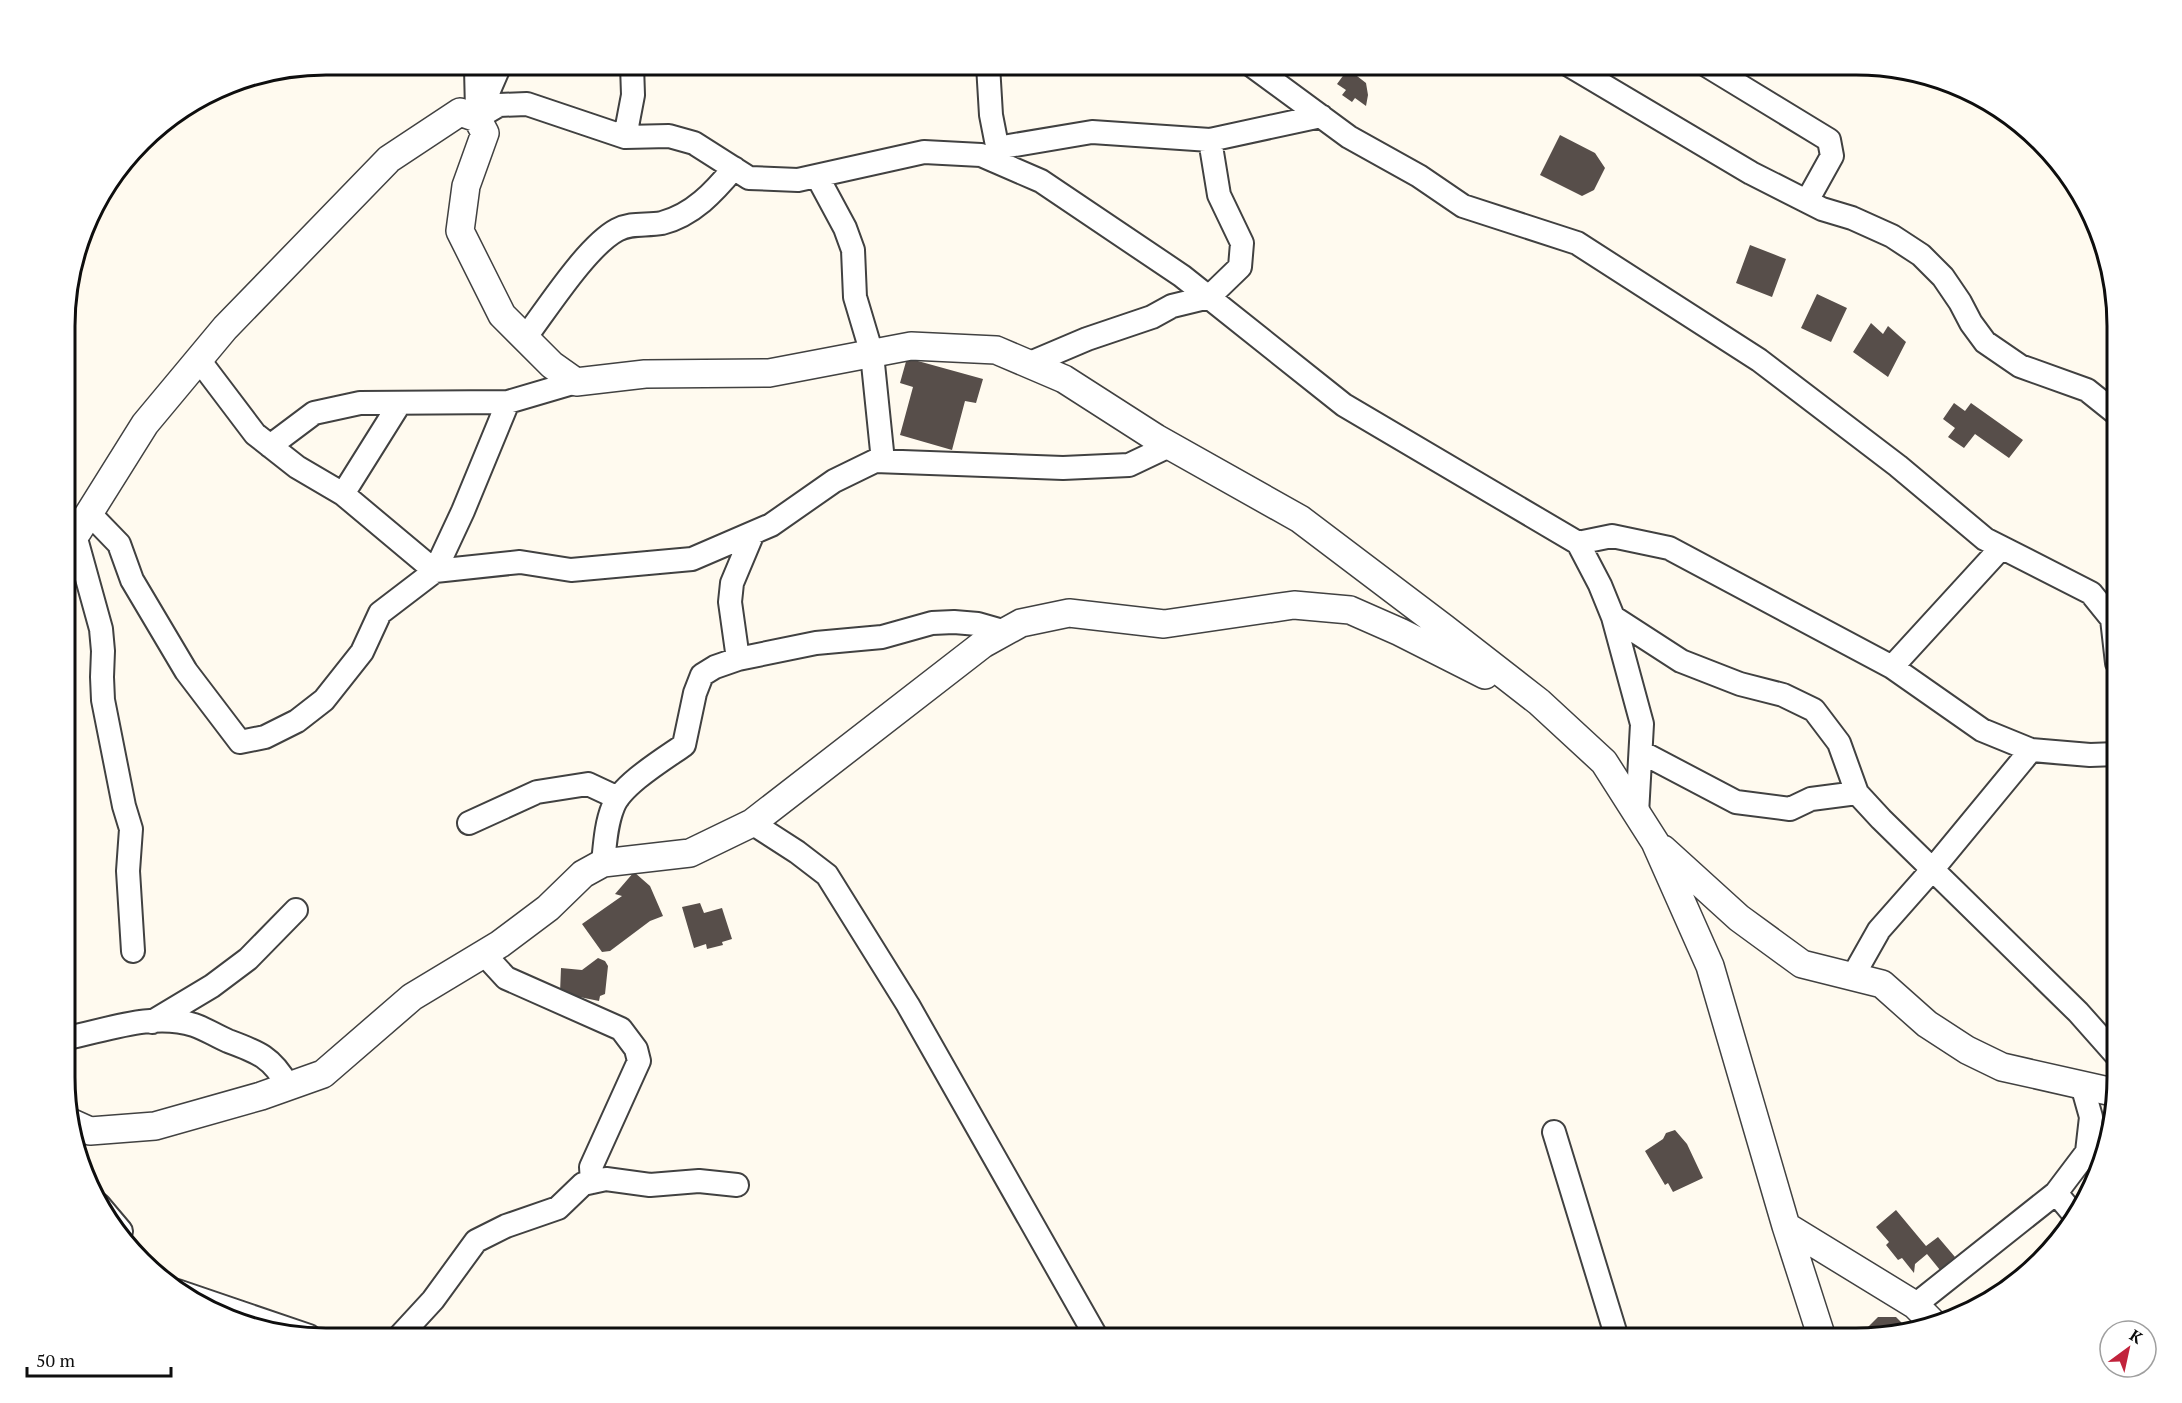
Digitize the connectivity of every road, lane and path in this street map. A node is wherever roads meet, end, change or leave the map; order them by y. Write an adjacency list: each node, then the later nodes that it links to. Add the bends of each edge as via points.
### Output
1 (476, 75): 9 (street)
2 (495, 75): 9 (street)
3 (632, 75): 10 (street)
4 (989, 75): 12 (street)
5 (1266, 75): 8 (street)
6 (1587, 75): 15 (street, via 1751,173)
7 (1724, 75): 15 (street, via 1829,140 1832,156)
8 (1321, 116): 11 (street); 34 (street, via 1463,206 1577,243 1759,360)
9 (477, 118): 10 (street, via 499,105 526,104); 17 (street, via 485,133 466,186 460,231 502,315); 19 (street, via 460,112 388,159)
10 (625, 138): 13 (street, via 669,136 694,143)
11 (1210, 140): 12 (street, via 1092,132); 16 (street, via 1219,195 1242,243 1240,267)
12 (999, 156): 14 (street, via 924,152); 16 (street)
13 (734, 168): 14 (street, via 750,178 798,180); 17 (street, via 716,190 690,211 661,223 633,224 602,239)
14 (817, 176): 18 (street, via 853,250 855,297)
15 (1807, 201): 22 (street, via 1892,236 1921,255 1943,278 1985,342 2020,366)
16 (1209, 297): 20 (street, via 1172,306); 33 (street, via 1344,405)
17 (525, 338): 21 (street)
18 (872, 354): 20 (street, via 911,346 996,350); 21 (street, via 769,373 645,374); 29 (street)
19 (199, 360): 28 (street, via 255,434); 31 (street, via 145,424)
20 (1029, 364): 27 (street, via 1064,379)
21 (576, 382): 24 (street)
22 (2087, 390): 23 (street); 26 (street)
23 (2107, 393)
24 (508, 402): 25 (street); 35 (street)
25 (400, 403): 28 (street, via 360,403 314,413); 30 (street)
26 (2107, 406)
27 (1169, 446): 29 (street, via 1129,465 1063,468); 41 (street, via 1300,519)
28 (270, 447): 30 (street)
29 (883, 462): 32 (street, via 875,461 834,481)
30 (343, 494): 35 (street)
31 (77, 530): 35 (street, via 119,544 132,580 186,671 240,742 266,737 297,721 324,700 362,652 380,613); 54 (street, via 101,629 104,700 131,829 128,871)
32 (753, 533): 35 (street, via 692,559 572,570 520,562); 39 (street, via 732,583 730,602)
33 (1578, 543): 37 (street); 40 (street, via 1612,536 1669,548)
34 (2001, 548): 36 (street, via 2091,593); 40 (street)
35 (435, 571)
36 (2107, 614)
37 (1613, 617): 43 (street, via 1642,724); 45 (street, via 1681,661 1740,684 1783,695 1814,710 1839,743)
38 (1006, 632): 39 (street, via 978,624 932,623 882,637 816,643); 41 (street, via 1021,623 1069,613 1164,624 1294,605 1350,610); 49 (street, via 984,644)
39 (738, 658): 46 (street, via 702,675 684,745)
40 (1892, 667): 42 (street, via 1982,730)
41 (1539, 702): 47 (street, via 1604,762)
42 (2031, 750): 44 (street); 52 (street)
43 (1641, 752): 45 (street, via 1736,802 1790,809 1811,800); 47 (street)
44 (2107, 754)
45 (1857, 793): 52 (street)
46 (618, 798): 48 (street, via 588,784 537,792); 51 (street, via 613,806)
47 (1637, 814): 50 (street)
48 (469, 823)
49 (752, 823): 51 (street, via 690,853); 74 (street, via 827,875 908,1005)
50 (1655, 842): 56 (street, via 1739,918 1802,964); 69 (street, via 1710,966)
51 (603, 863): 55 (street, via 583,874 548,908)
52 (1932, 870): 56 (street, via 1879,930); 59 (street)
53 (296, 910): 57 (street, via 248,959)
54 (133, 951)
55 (483, 953): 61 (street, via 412,997 323,1074); 65 (street, via 506,978 621,1029 636,1049 639,1061 591,1167)
56 (1853, 976): 60 (street, via 1882,984 1927,1024 2002,1067)
57 (152, 1022): 58 (street); 61 (street, via 195,1025 258,1052 271,1061)
58 (75, 1036)
59 (2107, 1045)
60 (2082, 1085): 62 (street); 67 (street, via 2091,1117 2087,1152)
61 (288, 1086): 63 (street, via 155,1126 90,1131)
62 (2106, 1091)
63 (80, 1127)
64 (1554, 1132): 75 (street)
65 (592, 1182): 66 (street, via 606,1179 650,1185 699,1181); 73 (street, via 583,1184 558,1208 506,1226 476,1242)
66 (737, 1185)
67 (2056, 1193): 68 (street); 71 (street)
68 (2069, 1209)
69 (1786, 1226): 71 (street); 76 (street)
70 (231, 1309): 72 (street)
71 (1923, 1313)
72 (254, 1317)
73 (409, 1328)
74 (1091, 1328)
75 (1614, 1328)
76 (1819, 1328)

